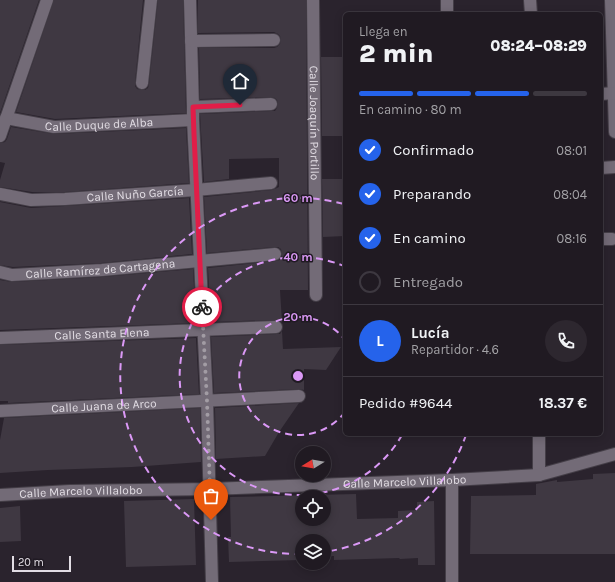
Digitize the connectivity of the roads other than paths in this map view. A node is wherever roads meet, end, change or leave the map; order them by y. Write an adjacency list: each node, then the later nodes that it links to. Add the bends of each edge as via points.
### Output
1 (47, 0): 18 (street)
2 (151, 0): 13 (street)
3 (190, 0): 12 (street)
4 (313, 0): 30 (street, Calle Joaquín Portillo)
5 (447, 0): 8 (street)
6 (530, 0): 9 (street)
7 (611, 0): 10 (street)
8 (447, 12)
9 (531, 12)
10 (610, 31): 14 (street)
11 (274, 40): 12 (street)
12 (191, 41): 17 (street)
13 (142, 83)
14 (614, 93): 15 (street); 20 (street)
15 (603, 94)
16 (271, 104): 17 (street)
17 (193, 107): 19 (street)
18 (6, 118): 19 (street, Calle Duque de Alba, via 54,127); 21 (street)
19 (193, 120): 25 (street)
20 (615, 132)
21 (0, 136)
22 (615, 167): 23 (street)
23 (603, 168)
24 (271, 184): 25 (street, Calle Nuño García)
25 (196, 190): 26 (street, Calle Nuño García, via 31,200); 28 (street)
26 (0, 194)
27 (275, 254): 28 (street, Calle Ramírez de Cartagena)
28 (201, 261): 29 (street, Calle Ramírez de Cartagena, via 12,275); 32 (street)
29 (0, 272)
30 (316, 295)
31 (276, 327): 32 (street, Calle Santa Elena)
32 (203, 330): 33 (street, Calle Santa Elena); 35 (street)
33 (0, 338)
34 (299, 396): 35 (street, Calle Juana de Arco)
35 (207, 401): 36 (street, Calle Juana de Arco); 41 (street)
36 (0, 411)
37 (539, 436): 39 (street)
38 (615, 454): 39 (street, Calle Marcelo Villalobo)
39 (539, 475): 40 (street, Calle Marcelo Villalobo)
40 (452, 480): 41 (street, Calle Marcelo Villalobo); 44 (street)
41 (210, 489): 42 (street, Calle Marcelo Villalobo); 43 (street)
42 (0, 495)
43 (212, 582)
44 (452, 582)

